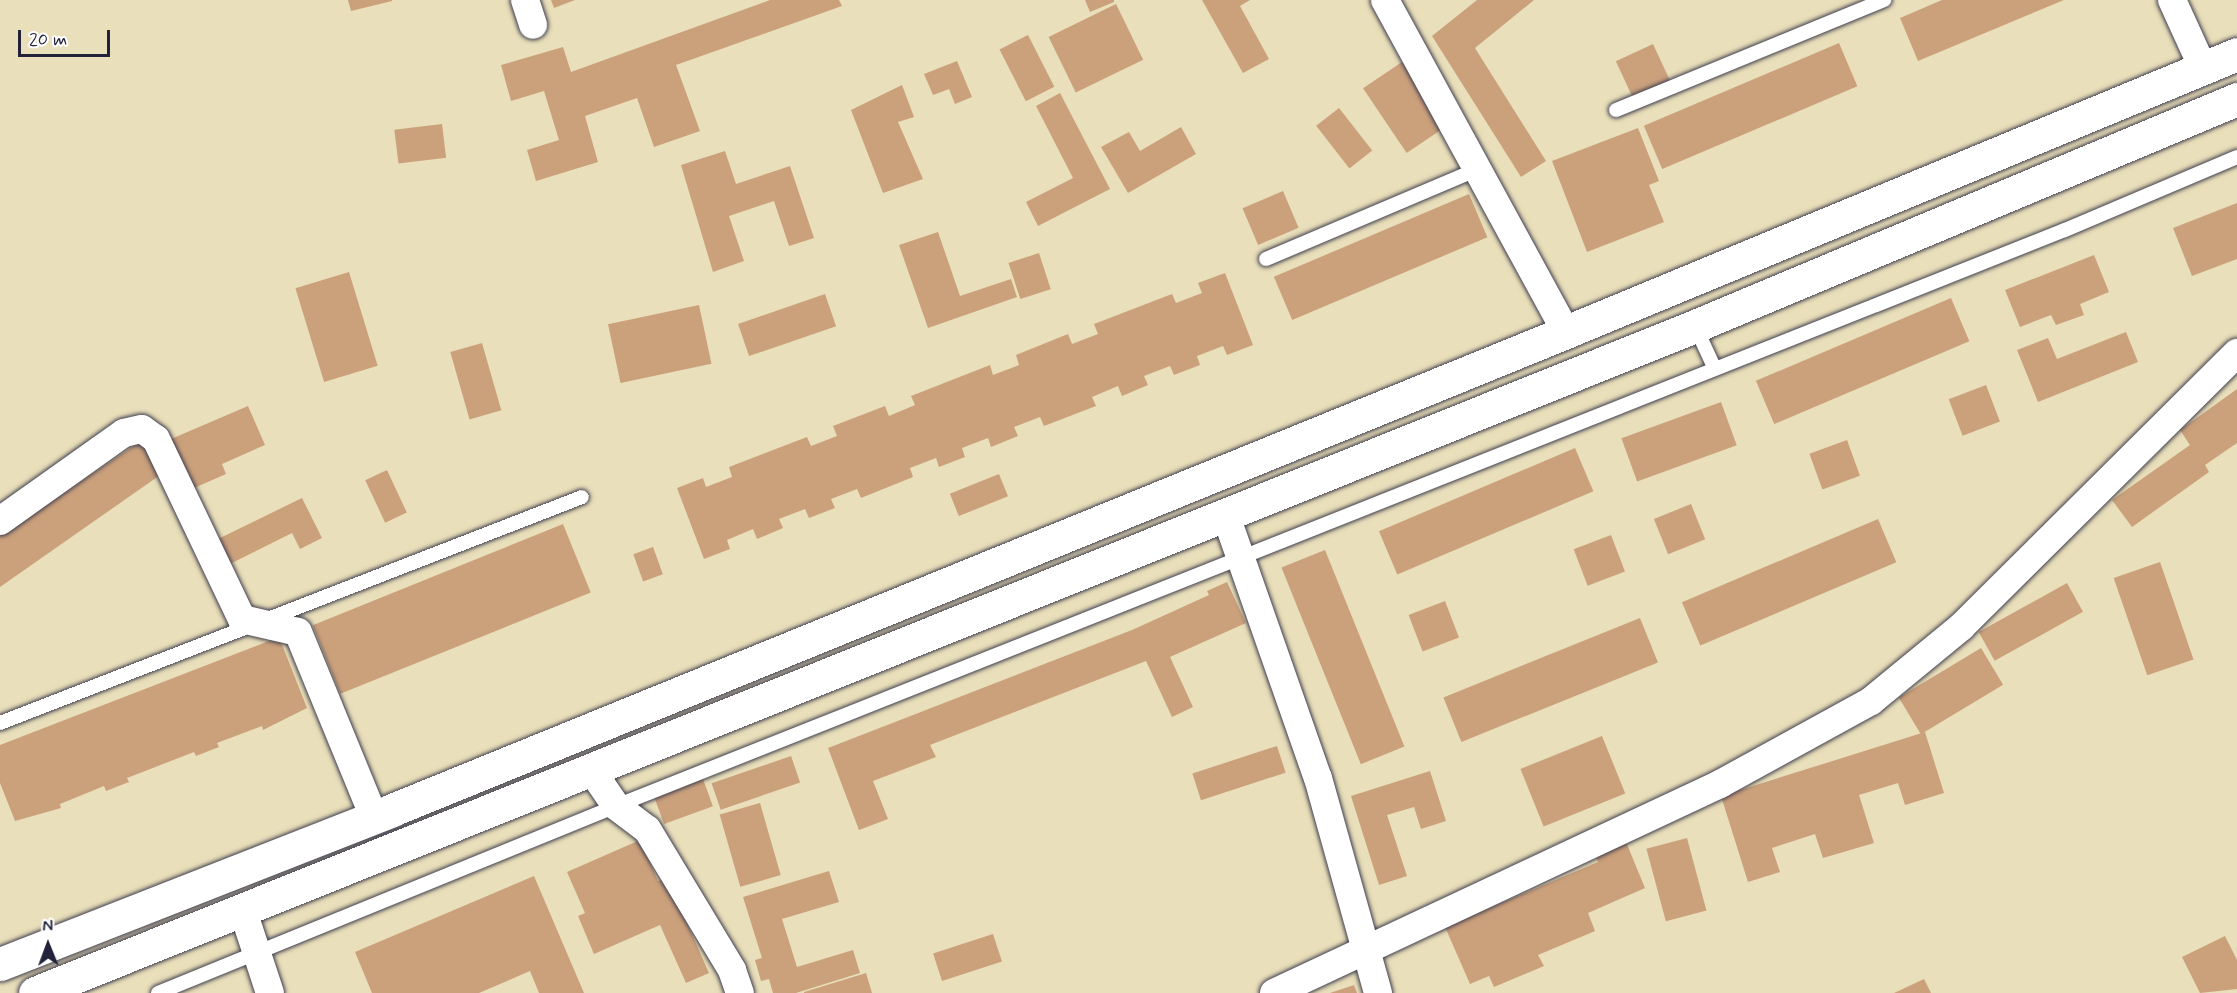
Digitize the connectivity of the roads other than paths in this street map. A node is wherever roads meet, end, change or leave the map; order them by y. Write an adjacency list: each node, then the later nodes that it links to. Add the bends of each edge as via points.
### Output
1 (1385, 0): 9 (street)
2 (1884, 0): 7 (lane)
3 (2172, 0): 5 (street)
4 (2237, 54): 5 (main road)
5 (2204, 68): 12 (main road)
6 (2237, 99): 11 (main road)
7 (1616, 111)
8 (2237, 157): 14 (lane)
9 (1479, 168): 10 (lane); 12 (street)
10 (1266, 259)
11 (1695, 326): 14 (lane); 16 (main road)
12 (1566, 332): 23 (main road)
13 (2237, 353): 26 (street, via 1961,627 1871,700 1720,783)
14 (1715, 369): 18 (lane)
15 (582, 497): 19 (lane)
16 (1226, 516): 18 (street); 21 (main road)
17 (0, 521): 19 (street, via 124,433 142,429 156,439 242,619)
18 (1241, 558): 22 (lane); 26 (street, via 1318,778)
19 (255, 624): 20 (lane); 23 (street, via 298,632)
20 (0, 723)
21 (592, 771): 22 (street); 24 (main road)
22 (616, 806): 27 (lane); 32 (street, via 647,829 732,970)
23 (383, 813): 24 (main road); 28 (main road)
24 (405, 847): 25 (main road)
25 (243, 911): 27 (street); 29 (main road)
26 (1366, 950): 33 (street); 34 (street)
27 (257, 953): 30 (lane); 31 (street)
28 (0, 964)
29 (35, 993)
30 (158, 993)
31 (270, 993)
32 (740, 993)
33 (1274, 993)
34 (1378, 993)

